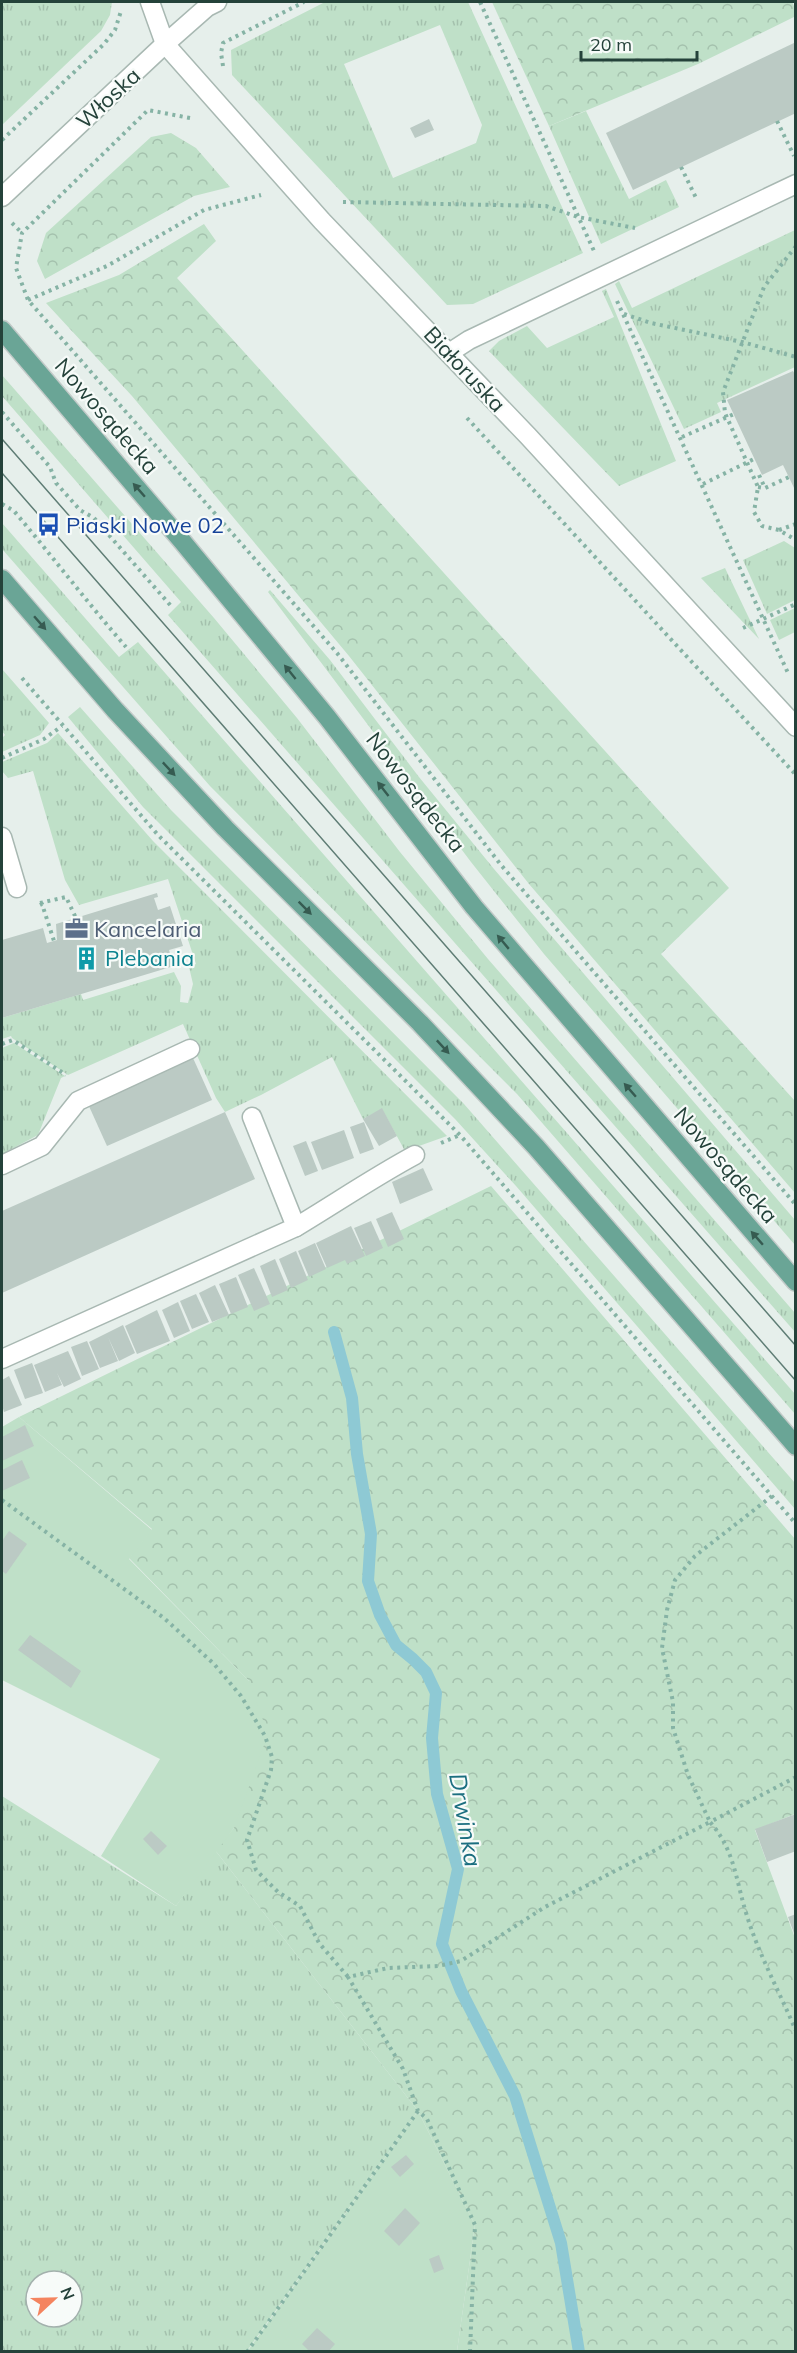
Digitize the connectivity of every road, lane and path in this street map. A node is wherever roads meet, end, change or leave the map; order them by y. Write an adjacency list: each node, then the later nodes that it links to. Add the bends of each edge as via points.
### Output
1 (150, 2): 5 (street, Białoruska)
2 (217, 2): 5 (street, Włoska)
3 (480, 2): 18 (path)
4 (122, 8): 8 (path, via 115,30 104,44)
5 (165, 44): 14 (street, Włoska); 26 (street, Białoruska, via 322,221)
6 (191, 118): 22 (path, via 148,110 22,233 16,268)
7 (777, 121): 9 (path)
8 (2, 140)
9 (795, 160)
10 (681, 167): 17 (path)
11 (795, 184): 21 (street)
12 (253, 186): 13 (path)
13 (261, 195): 16 (path); 22 (path, via 204,210 107,266)
14 (2, 197)
15 (336, 201): 18 (path, via 546,206)
16 (268, 202)
17 (702, 209)
18 (578, 217): 19 (path); 21 (path)
19 (643, 230)
20 (795, 246): 25 (path, via 764,287)
21 (605, 276): 23 (path); 26 (street)
22 (28, 300): 67 (path, via 337,653 501,865)
23 (623, 314): 25 (path); 32 (path)
24 (2, 330): 69 (main road, Nowosądecka, one-way to 24, via 474,907 327,717)
25 (742, 342): 27 (path); 31 (path, via 723,392)
26 (449, 353): 52 (street, Białoruska)
27 (795, 357)
28 (2, 412): 45 (path, via 50,467 56,483 80,510 94,518)
29 (734, 414): 31 (path)
30 (464, 415): 54 (path)
31 (727, 417): 32 (path); 37 (path)
32 (682, 437): 36 (path)
33 (754, 459): 36 (path)
34 (759, 475): 38 (path)
35 (789, 477): 38 (path)
36 (703, 484): 46 (path)
37 (758, 487): 38 (path); 41 (path, via 754,512 762,526)
38 (765, 488)
39 (2, 504): 48 (path, via 14,511)
40 (795, 524): 41 (path)
41 (779, 530): 42 (path)
42 (795, 540)
43 (2, 579): 71 (main road, one-way to 71, via 115,710 225,828 420,1023 536,1147)
44 (795, 604): 46 (path)
45 (171, 606)
46 (764, 619): 47 (path); 49 (path)
47 (740, 630)
48 (126, 647)
49 (789, 675)
50 (22, 678): 51 (path)
51 (62, 726): 53 (path, via 45,739); 72 (path, via 158,835 460,1135)
52 (795, 727)
53 (2, 758)
54 (795, 776)
55 (2, 837): 56 (street)
56 (17, 888)
57 (66, 897): 59 (path)
58 (45, 914): 60 (path)
59 (76, 918)
60 (54, 941)
61 (2, 1044): 63 (path, via 13,1040)
62 (190, 1049): 63 (street)
63 (95, 1093): 66 (street, via 78,1101 42,1146)
64 (252, 1117): 68 (street)
65 (416, 1155): 68 (street)
66 (2, 1165)
67 (795, 1205)
68 (296, 1227): 70 (street)
69 (795, 1282)
70 (2, 1359)
71 (795, 1446)
72 (772, 1497): 74 (path); 76 (path, via 695,1556 675,1580 667,1610 662,1648 673,1702 673,1728 688,1775)
73 (2, 1500): 77 (path, via 164,1618 214,1664 241,1696 265,1736 272,1757 248,1840 256,1870 278,1892 300,1906 320,1942)
74 (795, 1524)
75 (795, 1778): 76 (path)
76 (710, 1822): 77 (path, via 545,1906 461,1961 388,1968); 78 (path, via 722,1835 734,1862 747,1917)
77 (348, 1977): 79 (path, via 402,2070)
78 (795, 2031)
79 (418, 2111): 80 (path); 81 (path, via 427,2119 475,2225)
80 (247, 2352)
81 (470, 2352)

